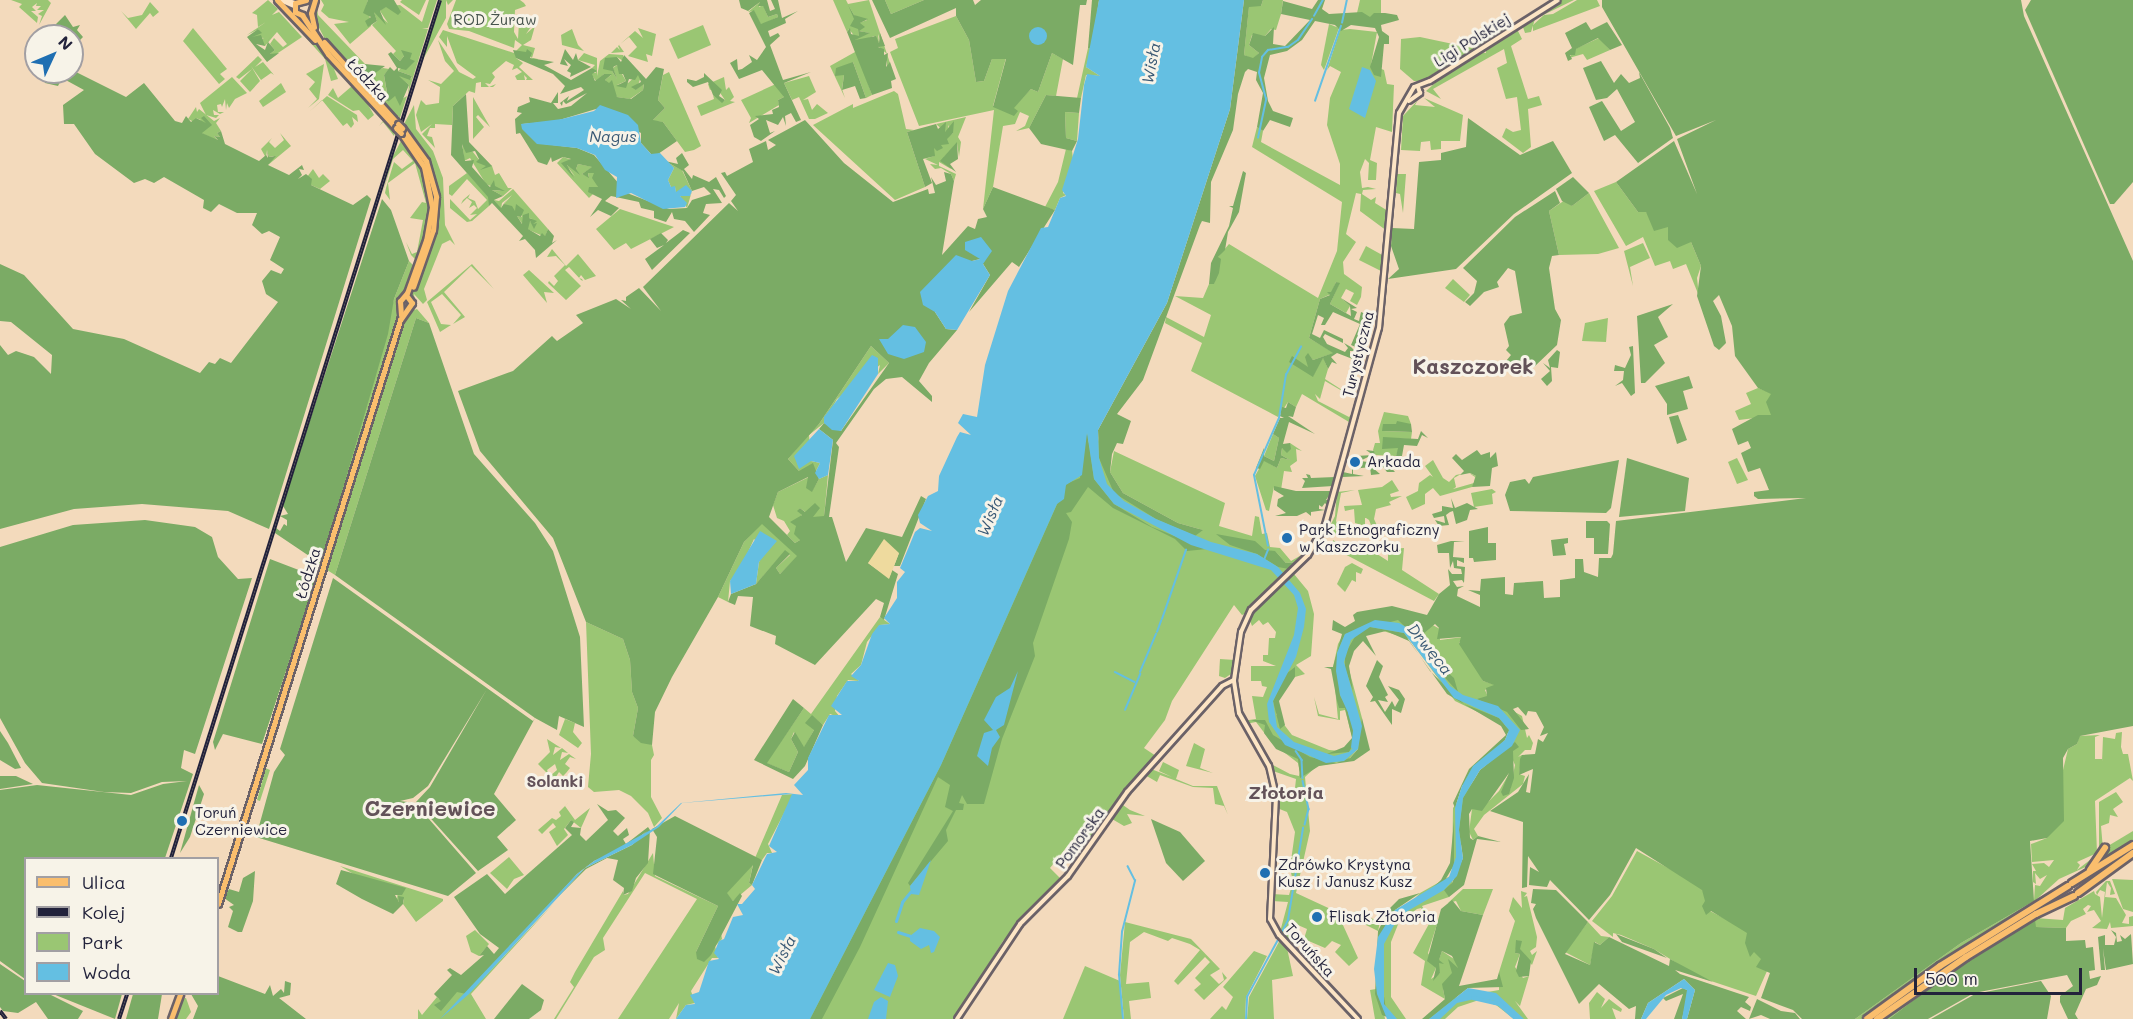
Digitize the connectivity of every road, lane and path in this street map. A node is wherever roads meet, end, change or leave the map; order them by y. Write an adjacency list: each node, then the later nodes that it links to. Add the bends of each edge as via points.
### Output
1 (278, 0): 5 (main road); 8 (main road)
2 (286, 0): 5 (main road)
3 (1558, 0): 9 (main road, Ligi Polskiej)
4 (309, 1): 5 (main road); 6 (main road); 7 (main road)
5 (295, 5): 6 (main road)
6 (304, 14): 7 (main road, Łódzka); 8 (main road, Łódzka)
7 (314, 27): 13 (main road, Łódzka)
8 (328, 54): 13 (main road, Łódzka)
9 (1419, 89): 10 (main road, Turystyczna); 11 (main road)
10 (1412, 92): 11 (main road); 12 (main road, Turystyczna)
11 (1416, 95): 12 (main road)
12 (1404, 105): 16 (main road, Turystyczna, via 1395,123 1390,226 1379,328)
13 (399, 128): 14 (main road, Łódzka, via 423,164 432,202 428,237)
14 (408, 296): 15 (main road, via 400,301); 15 (main road, via 412,304)
15 (404, 308): 24 (main road, Łódzka)
16 (1322, 534): 17 (main road, Toruńska, via 1244,622)
17 (1234, 680): 27 (main road, Pomorska, via 1222,686 1127,792 1068,876 1020,924); 28 (main road, Toruńska, via 1242,723 1269,766 1275,788 1268,904 1271,921 1281,938)
18 (2133, 845): 21 (highway)
19 (2105, 848): 21 (highway)
20 (2133, 852): 23 (highway)
21 (2085, 875): 29 (highway, via 1933,971)
22 (2108, 878): 23 (highway)
23 (2097, 881): 30 (highway, via 1966,957)
24 (219, 901)
25 (179, 995): 26 (main road)
26 (171, 1019)
27 (957, 1019)
28 (1358, 1019)
29 (1867, 1019)
30 (1877, 1019)

